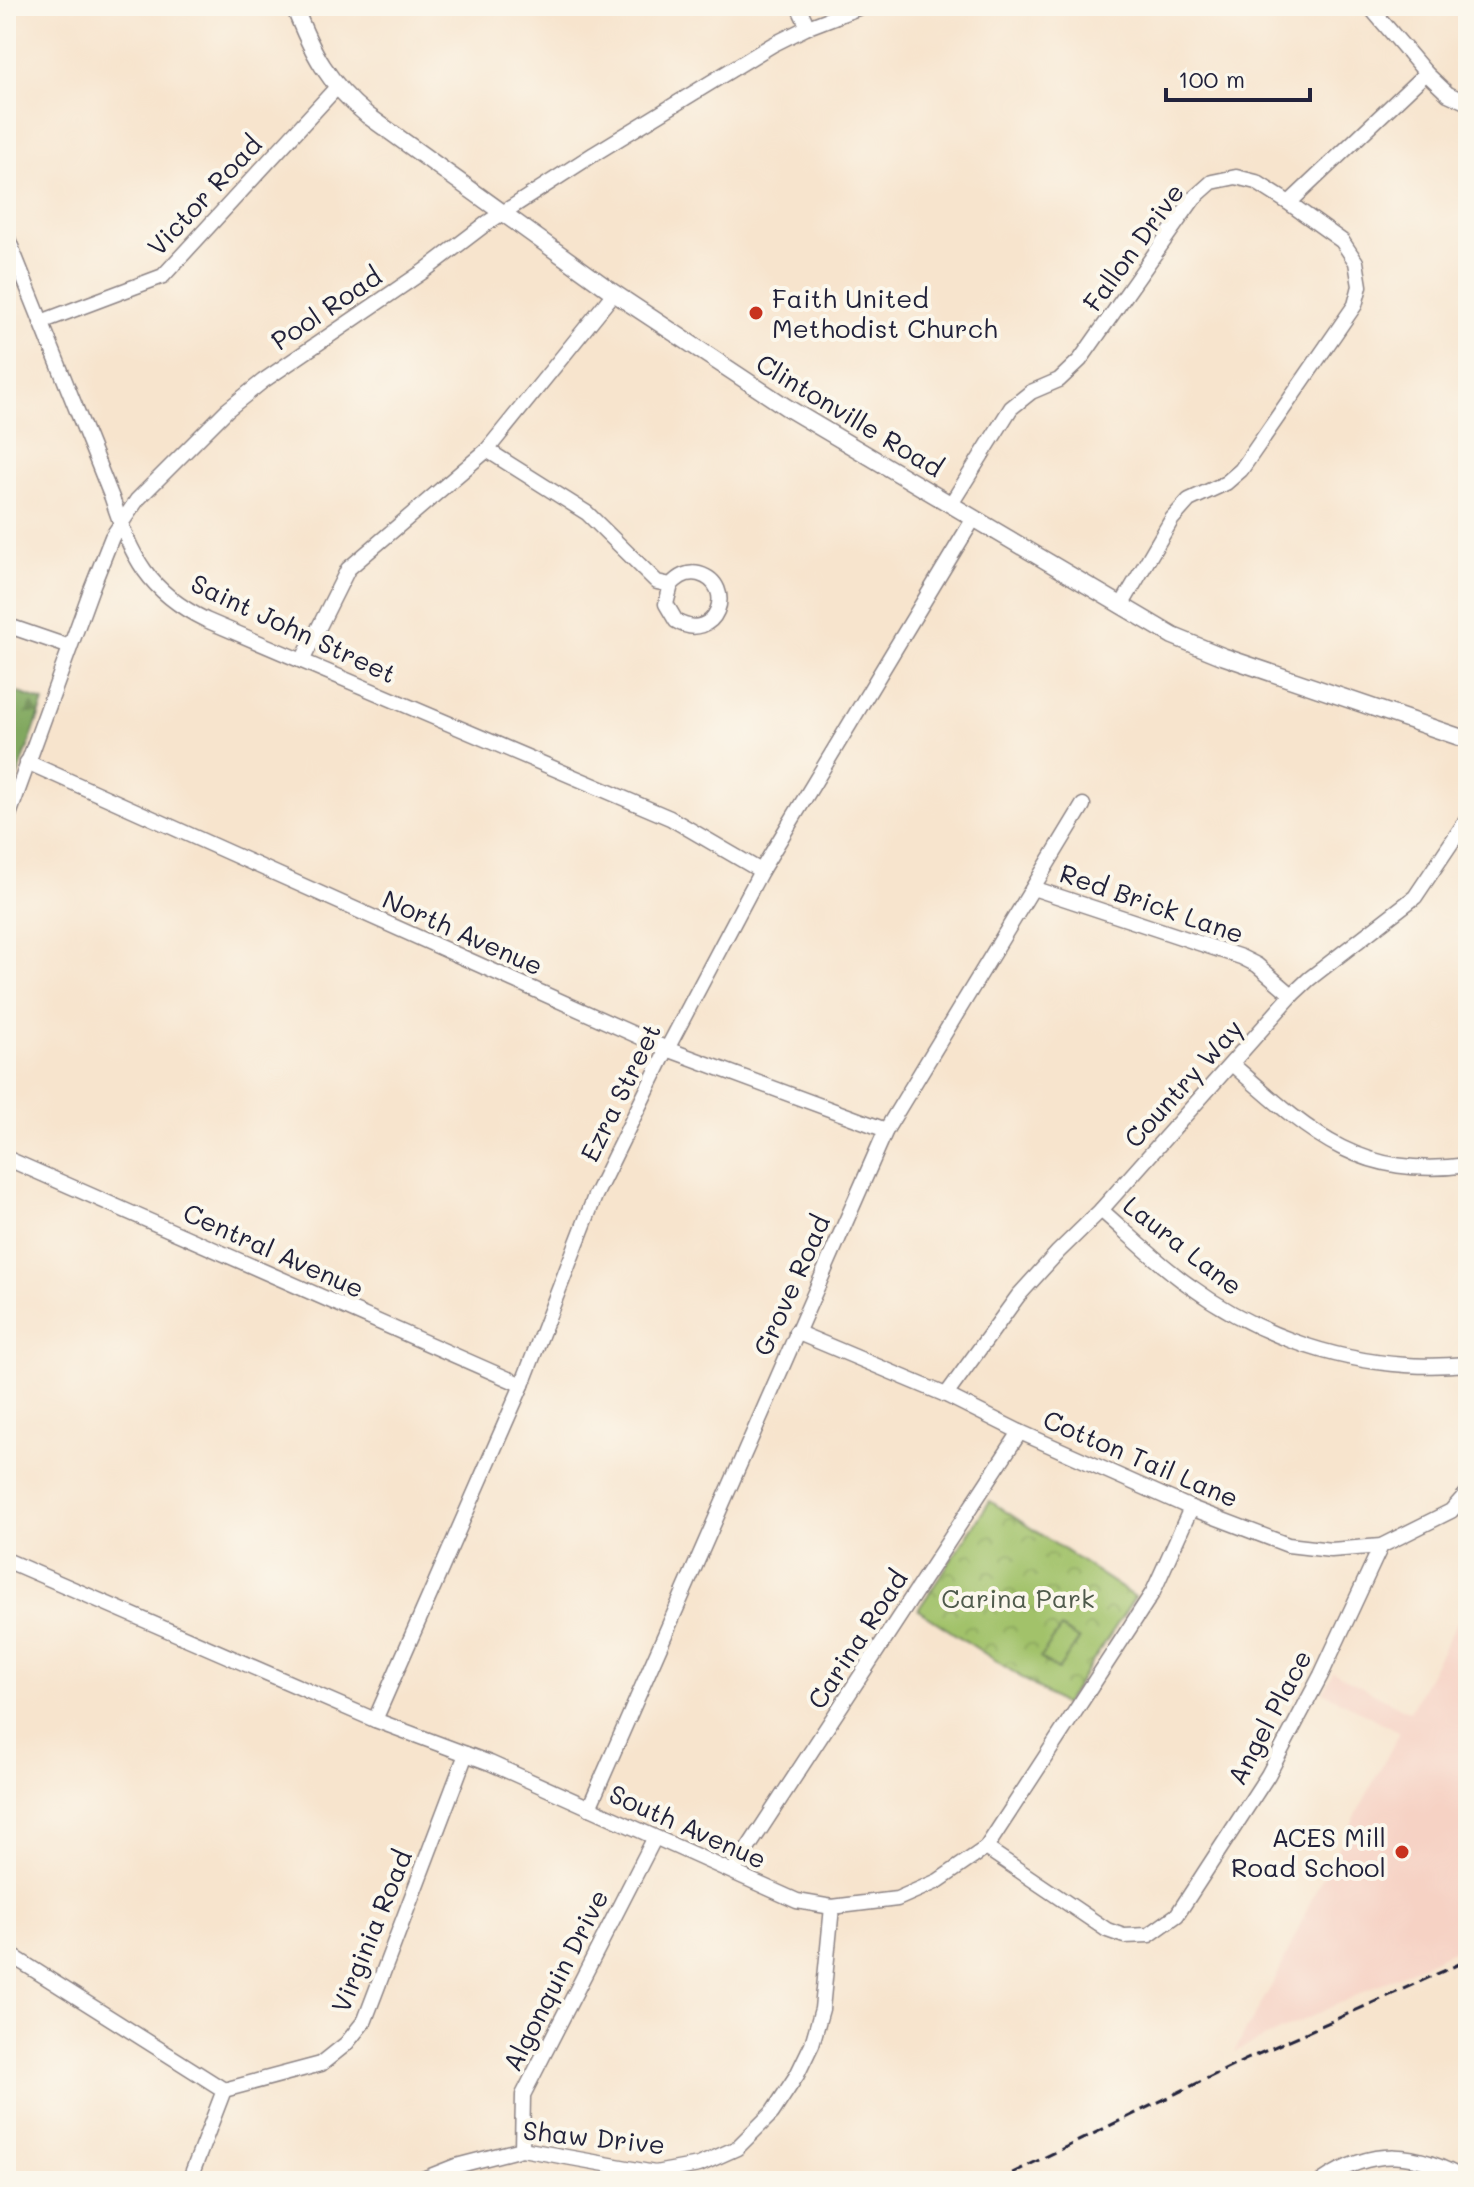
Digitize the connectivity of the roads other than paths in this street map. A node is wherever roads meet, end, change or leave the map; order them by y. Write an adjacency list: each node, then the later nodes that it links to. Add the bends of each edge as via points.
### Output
1 (294, 6): 7 (main road, Clintonville Road, via 311,49)
2 (798, 6): 5 (street)
3 (863, 6): 5 (street, Pool Road)
4 (1369, 6): 6 (street)
5 (808, 27): 10 (street, Pool Road)
6 (1426, 73): 8 (street, via 1448,94); 9 (street)
7 (337, 87): 10 (main road, Clintonville Road, via 367,115); 13 (street, Victor Road, via 163,276)
8 (1468, 103)
9 (1289, 203): 15 (street, Fallon Drive, via 1256,182 1236,177 1212,182 1194,198 1080,360 1059,380 1011,408); 19 (street, Fallon Drive, via 1342,241 1356,262 1360,286 1355,305 1241,470 1189,500 1172,519)
10 (503, 213): 12 (main road, Clintonville Road); 17 (street, Pool Road, via 246,393)
11 (6, 234): 13 (street, Saint John Street)
12 (614, 293): 14 (street); 15 (main road, Clintonville Road, via 786,407)
13 (41, 322): 17 (street, Saint John Street)
14 (487, 450): 18 (street, via 587,513 648,576); 22 (street, via 348,569)
15 (951, 504): 16 (main road, Clintonville Road)
16 (974, 518): 19 (main road, Clintonville Road); 28 (street, Ezra Street)
17 (120, 524): 21 (street, Pool Road); 22 (street, Saint John Street, via 146,573 179,605)
18 (671, 585)
19 (1121, 606): 23 (main road, Clintonville Road, via 1222,656)
20 (6, 625): 21 (street)
21 (70, 647): 24 (street, Pool Road)
22 (302, 661): 28 (street, Saint John Street, via 670,818)
23 (1468, 740)
24 (27, 762): 27 (street, Pool Road); 31 (street, North Avenue)
25 (1083, 805): 29 (street, Grove Road)
26 (1468, 818): 30 (street, Country Way, via 1415,897)
27 (6, 823)
28 (761, 871): 31 (street, Ezra Street)
29 (1033, 888): 30 (street, Red Brick Lane, via 1241,957); 33 (street, Grove Road)
30 (1292, 995): 32 (street, Country Way)
31 (667, 1049): 33 (street, North Avenue); 39 (street, Ezra Street, via 595,1196)
32 (1232, 1064): 35 (street, via 1308,1129 1348,1153 1418,1168); 36 (street, Country Way)
33 (886, 1130): 37 (street, Grove Road)
34 (6, 1158): 39 (street, Central Avenue)
35 (1468, 1165)
36 (1101, 1210): 38 (street, Laura Lane, via 1187,1284 1279,1338 1353,1358 1408,1365); 40 (street, Country Way, via 1018,1296)
37 (796, 1332): 40 (street, Cotton Tail Lane); 48 (street, Grove Road)
38 (1468, 1364)
39 (522, 1385): 46 (street, Ezra Street)
40 (946, 1395): 41 (street, Cotton Tail Lane)
41 (1020, 1432): 43 (street, Cotton Tail Lane); 51 (street, Carina Road)
42 (1468, 1492): 44 (street, Cotton Tail Lane, via 1451,1511)
43 (1191, 1508): 44 (street, Cotton Tail Lane, via 1288,1545 1331,1550); 50 (street, South Avenue, via 1153,1592)
44 (1381, 1546): 50 (street, Angel Place, via 1268,1775 1177,1915 1149,1935 1124,1936 1107,1930)
45 (6, 1560): 46 (street, South Avenue)
46 (375, 1720): 47 (street, South Avenue)
47 (466, 1754): 48 (street, South Avenue); 54 (street, Virginia Road, via 365,2020 321,2064)
48 (589, 1808): 49 (street, South Avenue)
49 (654, 1839): 51 (street, South Avenue); 55 (street, Algonquin Drive, via 523,2095)
50 (986, 1848): 52 (street, South Avenue, via 938,1881 897,1899)
51 (733, 1871): 52 (street, South Avenue, via 797,1901)
52 (832, 1907): 55 (street, Shaw Drive, via 822,2009 812,2044 772,2113 737,2148 699,2165 655,2173)
53 (6, 1952): 54 (street)
54 (224, 2090): 56 (street)
55 (522, 2149): 57 (street, Shaw Drive)
56 (189, 2181)
57 (418, 2181)
58 (1322, 2181): 59 (street, via 1356,2163 1409,2156)
59 (1468, 2181)

